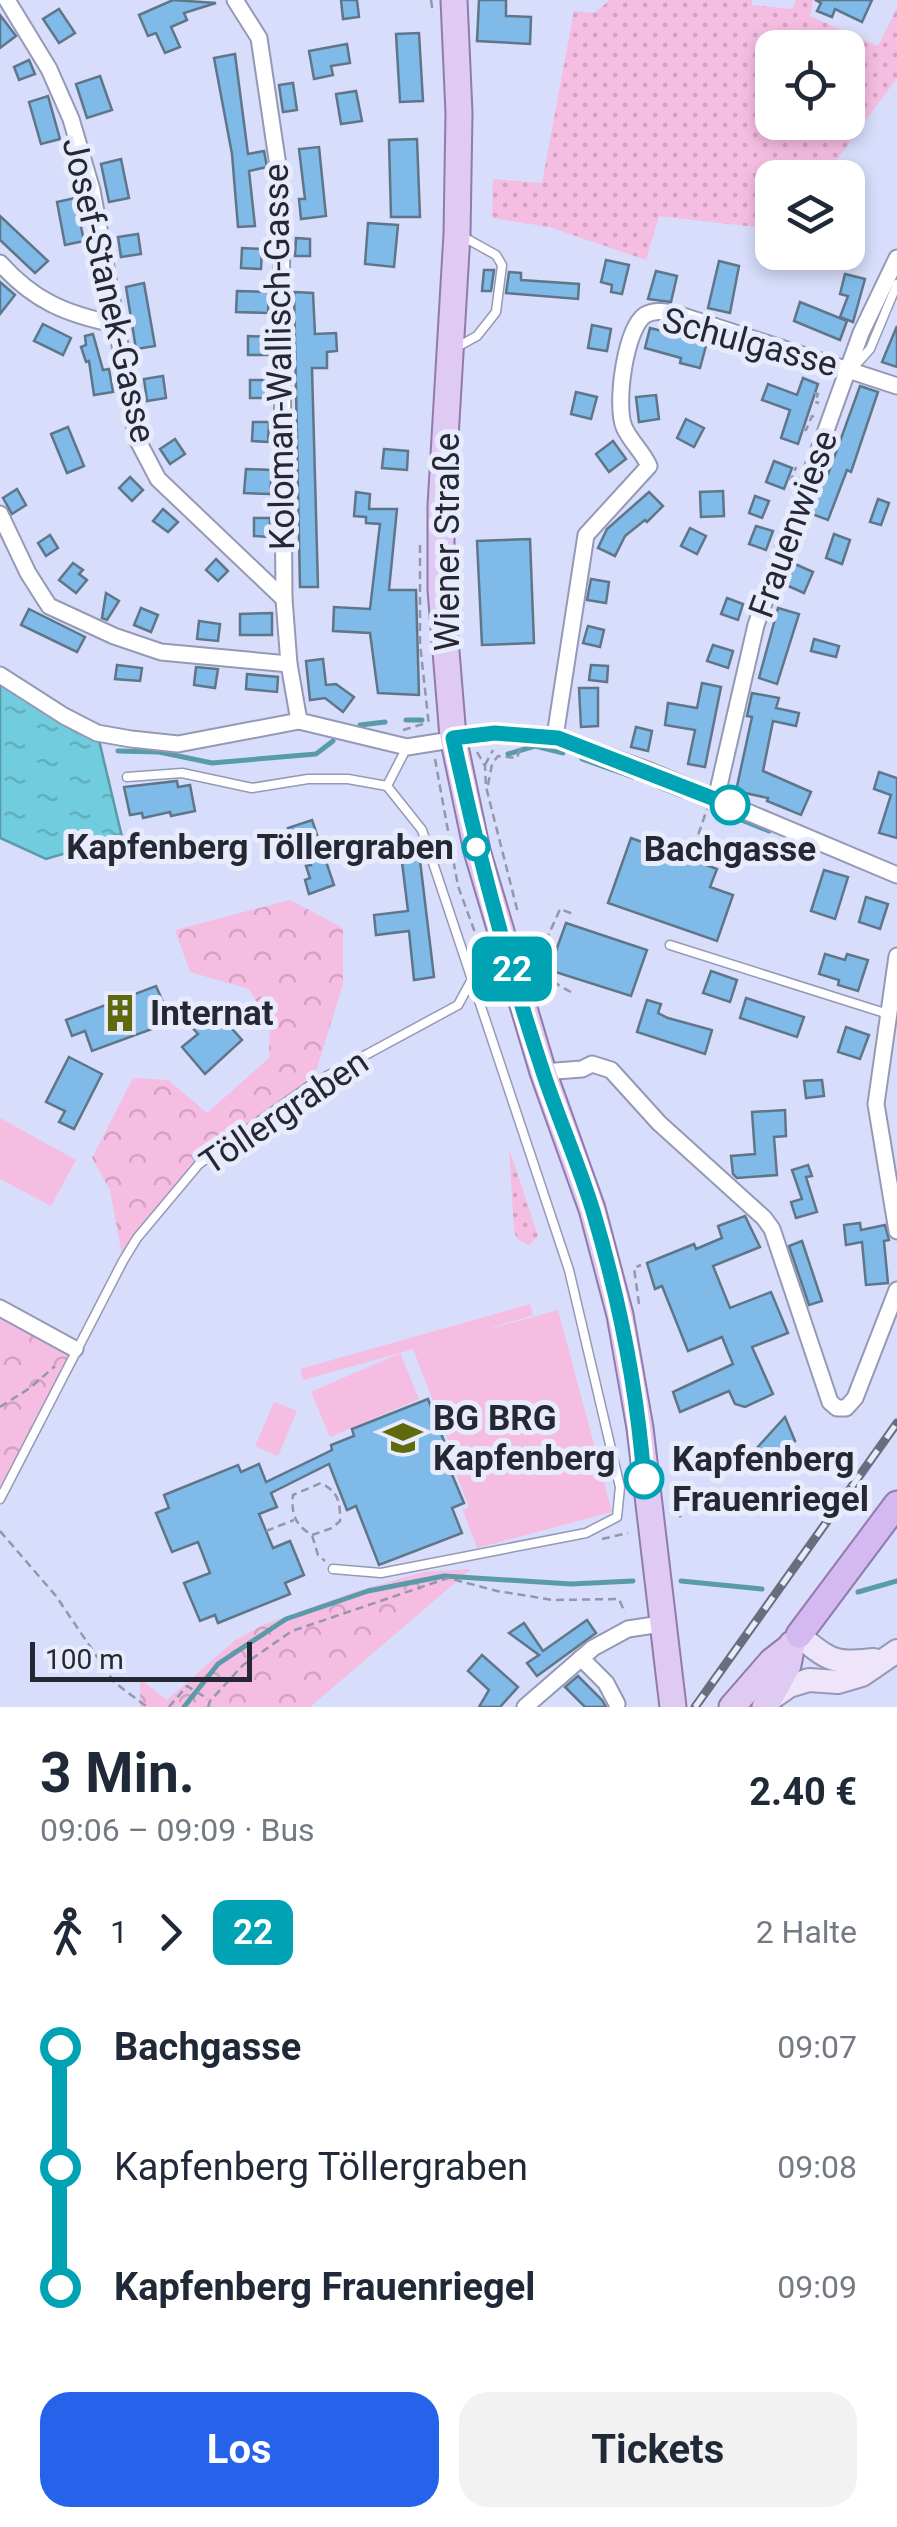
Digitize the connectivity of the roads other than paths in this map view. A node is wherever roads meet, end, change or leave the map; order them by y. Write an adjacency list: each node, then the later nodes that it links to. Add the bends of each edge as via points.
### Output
1 (8, 0): 8 (street, Josef-Stanek-Gasse, via 72,120 92,190)
2 (235, 0): 13 (street, Koloman-Wallisch-Gasse, via 259,38 281,186)
3 (454, 0): 4 (main road, Wiener Straße)
4 (457, 234): 9 (main road, Wiener Straße); 9 (lane, via 502,265 496,312 477,336)
5 (897, 258): 10 (street, Frauenwiese)
6 (0, 264): 8 (street, via 20,286 69,314)
7 (897, 284): 10 (lane, Frauenwiese, via 870,349)
8 (114, 324): 13 (street, Josef-Stanek-Gasse, via 137,439 158,479)
9 (452, 348): 18 (main road, Wiener Straße, via 442,478)
10 (851, 369): 11 (street, Schulgasse); 17 (street, Schulgasse, via 683,316 655,312 641,318 618,395 623,425 649,466 586,534); 22 (street, Frauenwiese, via 756,625)
11 (897, 386)
12 (0, 514): 14 (street, via 50,606 162,652)
13 (284, 599): 14 (street, Koloman-Wallisch-Gasse)
14 (289, 664): 16 (street, Koloman-Wallisch-Gasse)
15 (0, 674): 16 (street, via 97,733 131,740 178,744)
16 (299, 722): 19 (street)
17 (558, 738): 18 (street, via 495,733); 22 (street)
18 (443, 740): 19 (street); 28 (main road, Wiener Straße)
19 (407, 747): 21 (lane)
20 (127, 777): 21 (lane, via 182,772 252,788 308,779)
21 (388, 786): 26 (lane, via 422,830)
22 (716, 799): 23 (street)
23 (897, 876)
24 (670, 945): 27 (lane)
25 (897, 956): 27 (street)
26 (470, 982): 32 (lane, Töllergraben, via 458,1005 312,1084 199,1164 137,1238); 35 (lane, via 569,1270 620,1487 617,1517 586,1533 381,1573)
27 (888, 1014): 29 (street, via 876,1104)
28 (543, 1072): 30 (street, via 592,1064 612,1070 659,1123 764,1218 830,1402 843,1409 855,1398); 36 (main road, Wiener Straße, via 592,1209 620,1315)
29 (897, 1231)
30 (897, 1290)
31 (0, 1308): 32 (street)
32 (75, 1349): 33 (lane, Töllergraben)
33 (0, 1499)
34 (897, 1504): 37 (highway)
35 (333, 1569)
36 (662, 1624): 38 (street, via 628,1629); 44 (main road, Wiener Straße)
37 (795, 1641): 39 (main road, via 828,1660); 40 (main road); 41 (main road); 45 (main road)
38 (581, 1658): 42 (street); 43 (street)
39 (894, 1662): 40 (main road, via 838,1682)
40 (809, 1680): 41 (main road)
41 (767, 1703)
42 (617, 1704)
43 (525, 1707)
44 (673, 1707)
45 (732, 1707)

